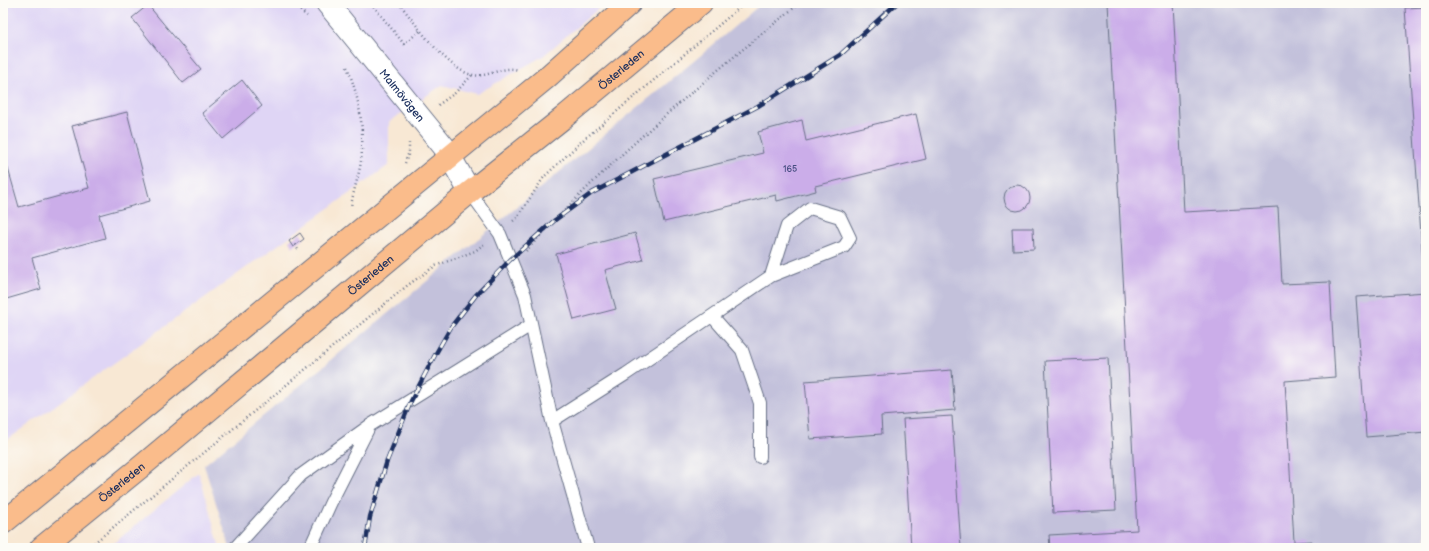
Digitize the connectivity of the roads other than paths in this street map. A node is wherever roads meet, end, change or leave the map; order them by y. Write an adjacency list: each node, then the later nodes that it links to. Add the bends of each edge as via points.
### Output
1 (327, 3): 4 (street, Malmövägen)
2 (630, 3): 4 (main road, via 536,86)
3 (701, 3): 5 (main road, Österleden)
4 (450, 156): 5 (street, Malmövägen); 12 (main road)
5 (470, 192): 8 (lane, via 500,234 525,295); 13 (main road, Österleden)
6 (771, 276): 6 (lane, via 844,247 850,238 840,217 810,208 787,226); 7 (lane)
7 (712, 316): 9 (lane); 11 (lane, via 742,350 760,403)
8 (531, 325): 9 (lane); 10 (lane)
9 (552, 421): 16 (lane)
10 (369, 426): 14 (lane, via 301,475); 15 (lane)
11 (760, 456)
12 (3, 523)
13 (41, 548)
14 (235, 548)
15 (310, 548)
16 (588, 548)

